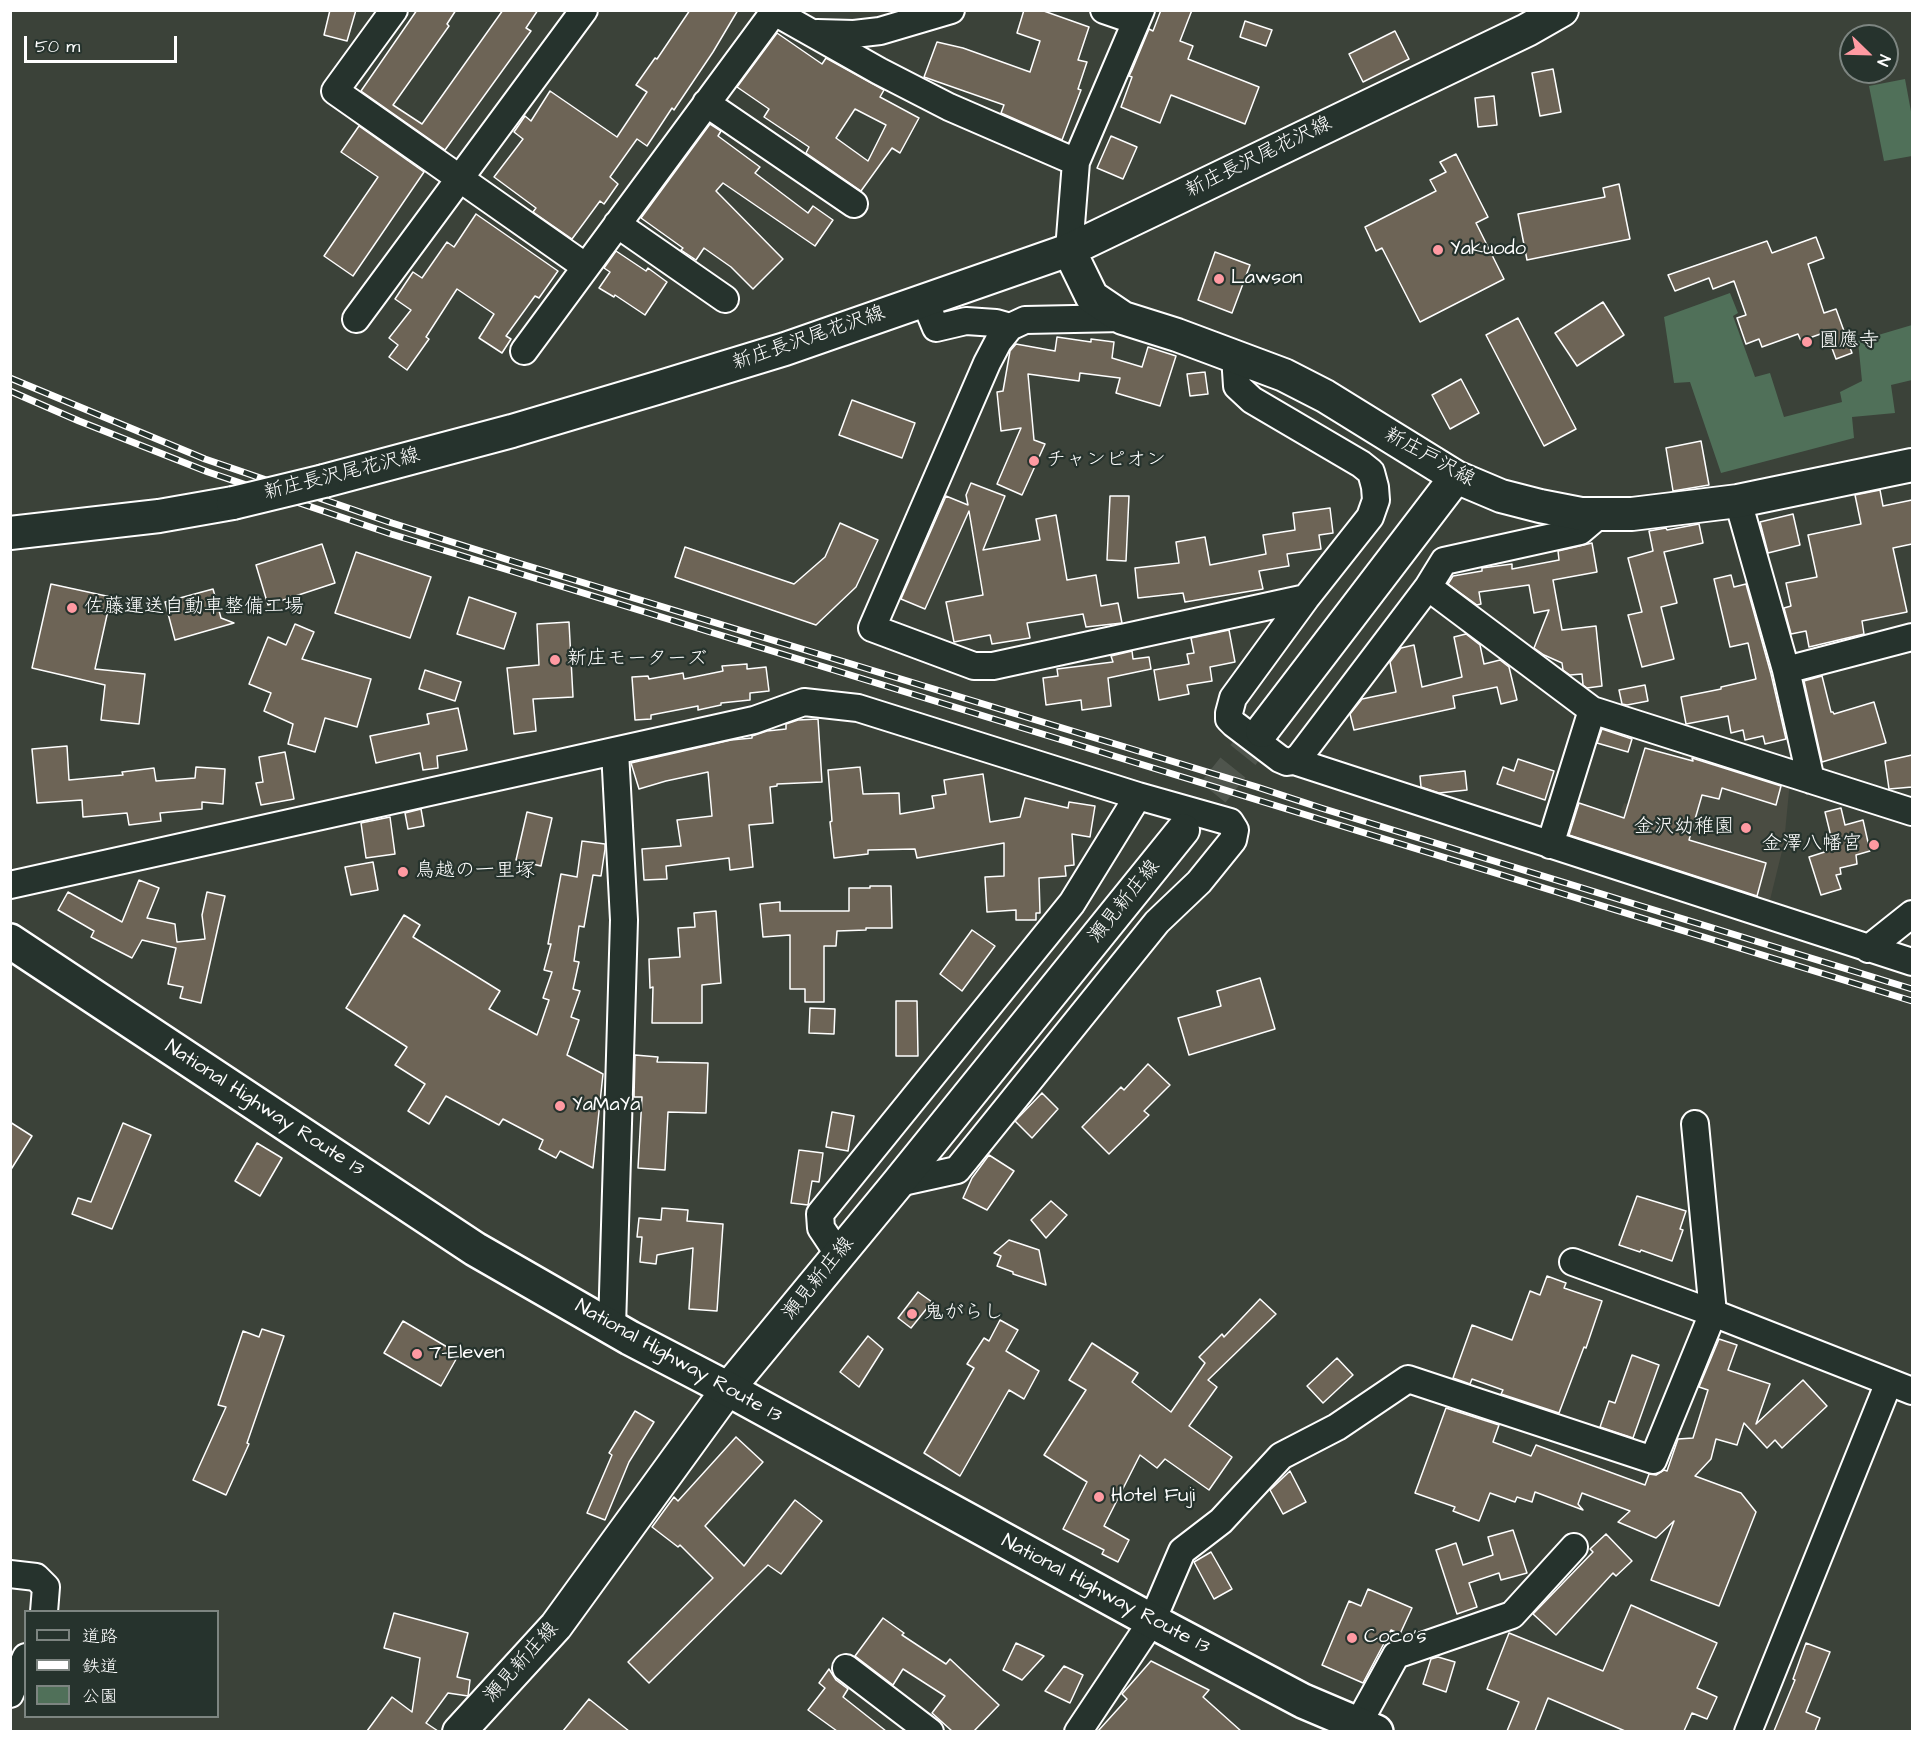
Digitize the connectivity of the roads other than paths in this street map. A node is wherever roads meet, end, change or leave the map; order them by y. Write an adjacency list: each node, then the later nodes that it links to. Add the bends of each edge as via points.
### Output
1 (393, 10): 12 (street, via 335,90)
2 (584, 10): 12 (street)
3 (951, 10): 7 (street)
4 (1104, 10): 8 (street)
5 (1562, 10): 15 (main road, 新庄長沢尾花沢線)
6 (773, 11): 9 (street); 10 (street)
7 (920, 15): 9 (street, via 880,31)
8 (1138, 16): 11 (street)
9 (810, 32): 11 (street, via 949,107)
10 (706, 103): 13 (street); 14 (street)
11 (1076, 162): 15 (street)
12 (460, 179): 16 (street); 20 (street)
13 (854, 204)
14 (617, 224): 16 (street); 17 (street)
15 (1069, 250): 18 (main road, 新庄長沢尾花沢線); 19 (main road, 新庄戸沢線, via 1092,297)
16 (586, 267): 22 (street)
17 (725, 298)
18 (924, 299): 21 (street, via 936,328 966,321); 28 (main road, 新庄長沢尾花沢線, bridge, via 785,349 657,388 324,481 159,516)
19 (1123, 318): 21 (street, via 1025,320); 23 (main road, 新庄戸沢線)
20 (356, 319)
21 (1010, 327): 30 (street, via 987,363 872,628 974,666 993,666)
22 (524, 351)
23 (1235, 356): 25 (main road, 新庄戸沢線, via 1325,396); 30 (street, via 1237,386 1252,400 1371,472 1376,500 1370,517)
24 (1912, 465): 26 (main road, 新庄戸沢線)
25 (1456, 477): 27 (main road, 新庄戸沢線, via 1500,496 1581,514); 34 (main road)
26 (1738, 501): 27 (main road, 新庄戸沢線, via 1632,514); 32 (street)
27 (1600, 514): 29 (street, via 1580,531 1444,561)
28 (10, 533)
29 (1428, 587): 33 (street); 36 (street)
30 (1306, 598): 36 (street, via 1233,698 1228,713 1234,724 1280,759)
31 (1912, 637): 32 (street)
32 (1785, 670): 37 (street)
33 (1592, 710): 37 (street); 41 (street)
34 (1262, 731)
35 (615, 750): 38 (street, via 754,720 804,702 858,708); 42 (street); 52 (street, via 624,920)
36 (1294, 761): 41 (street)
37 (1811, 780): 39 (street)
38 (1138, 796): 48 (street, via 1230,822 1235,830 1233,840 1199,882 1157,922 957,1170); 49 (street, via 1072,903 820,1214 821,1228)
39 (1912, 812)
40 (1183, 830): 48 (main road, 瀬見新庄線)
41 (1550, 845): 45 (street)
42 (10, 885)
43 (1912, 914): 45 (street)
44 (10, 941): 52 (highway, National Highway Route 13, via 475,1249)
45 (1868, 949): 46 (street)
46 (1912, 962)
47 (1695, 1124): 51 (street)
48 (898, 1183): 49 (main road, 瀬見新庄線)
49 (839, 1255): 54 (main road, 瀬見新庄線)
50 (1573, 1262): 51 (street)
51 (1713, 1313): 53 (street); 58 (street, via 1653,1460 1408,1379 1336,1427 1281,1456 1221,1521 1182,1551)
52 (612, 1327): 54 (highway, National Highway Route 13)
53 (1901, 1387): 66 (street)
54 (729, 1389): 58 (highway, National Highway Route 13); 63 (main road, 瀬見新庄線, via 556,1626)
55 (1574, 1547): 62 (street, via 1512,1615 1396,1655)
56 (10, 1574): 57 (street, via 36,1577 46,1587)
57 (44, 1610)
58 (1152, 1621): 62 (highway, National Highway Route 13, via 1303,1701); 65 (street)
59 (24, 1662): 61 (street)
60 (846, 1668): 64 (street)
61 (10, 1694)
62 (1367, 1728)
63 (459, 1731)
64 (930, 1731)
65 (1078, 1731)
66 (1748, 1731)

